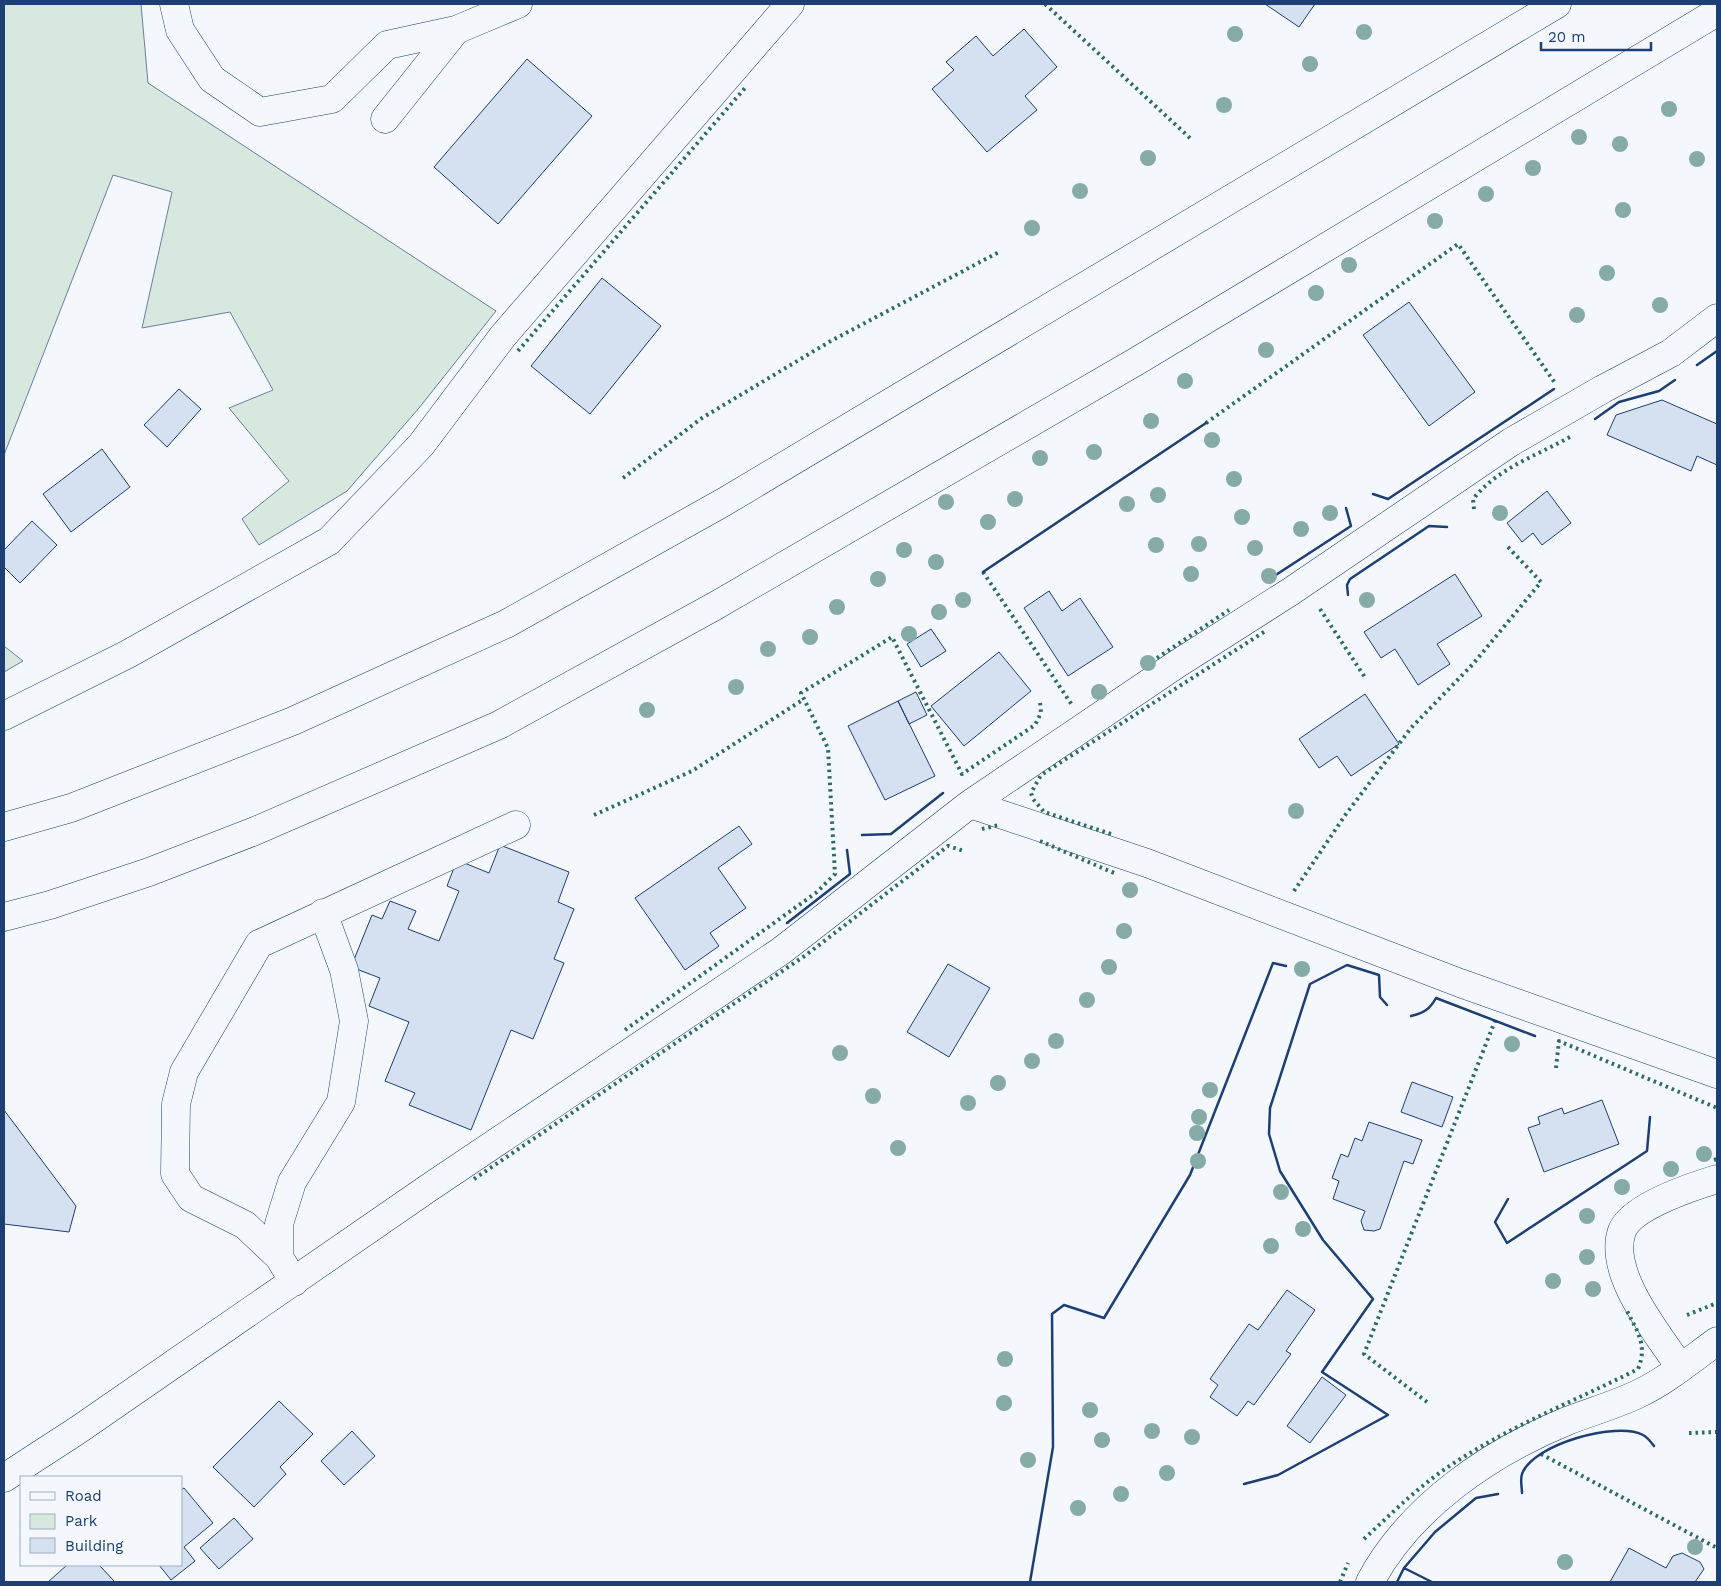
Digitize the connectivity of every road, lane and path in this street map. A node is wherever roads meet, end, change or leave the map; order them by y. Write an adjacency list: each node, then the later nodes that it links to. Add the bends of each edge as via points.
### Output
1 (174, 4): 6 (main road, via 180,30 212,79 260,112 332,100 387,46)
2 (518, 4): 6 (main road)
3 (790, 4): 9 (main road, via 503,336 421,445 329,541 128,654)
4 (1557, 4): 12 (main road, via 724,502 506,624 293,721 71,808)
5 (1717, 12): 14 (main road, via 1137,361 715,606 499,725 255,831 149,872)
6 (456, 30): 7 (main road)
7 (385, 118)
8 (1717, 318): 10 (main road, via 1671,353 1511,442)
9 (4, 716)
10 (970, 804): 15 (main road, via 1147,863 1460,983); 18 (main road, via 781,950)
11 (516, 825): 13 (main road)
12 (4, 827)
13 (323, 913): 17 (main road, via 344,970 354,1021 341,1102 292,1182 279,1224); 17 (main road, via 260,944 184,1072 176,1104 175,1174 191,1198 245,1225)
14 (4, 917)
15 (1717, 1074)
16 (1717, 1178): 20 (main road, via 1678,1191 1638,1212 1622,1230 1619,1255 1627,1284)
17 (279, 1257): 18 (main road)
18 (294, 1282): 21 (main road)
19 (1717, 1341): 20 (main road)
20 (1680, 1367): 22 (main road, via 1639,1394 1516,1444 1468,1474 1400,1537)
21 (4, 1478)
22 (1370, 1582)

